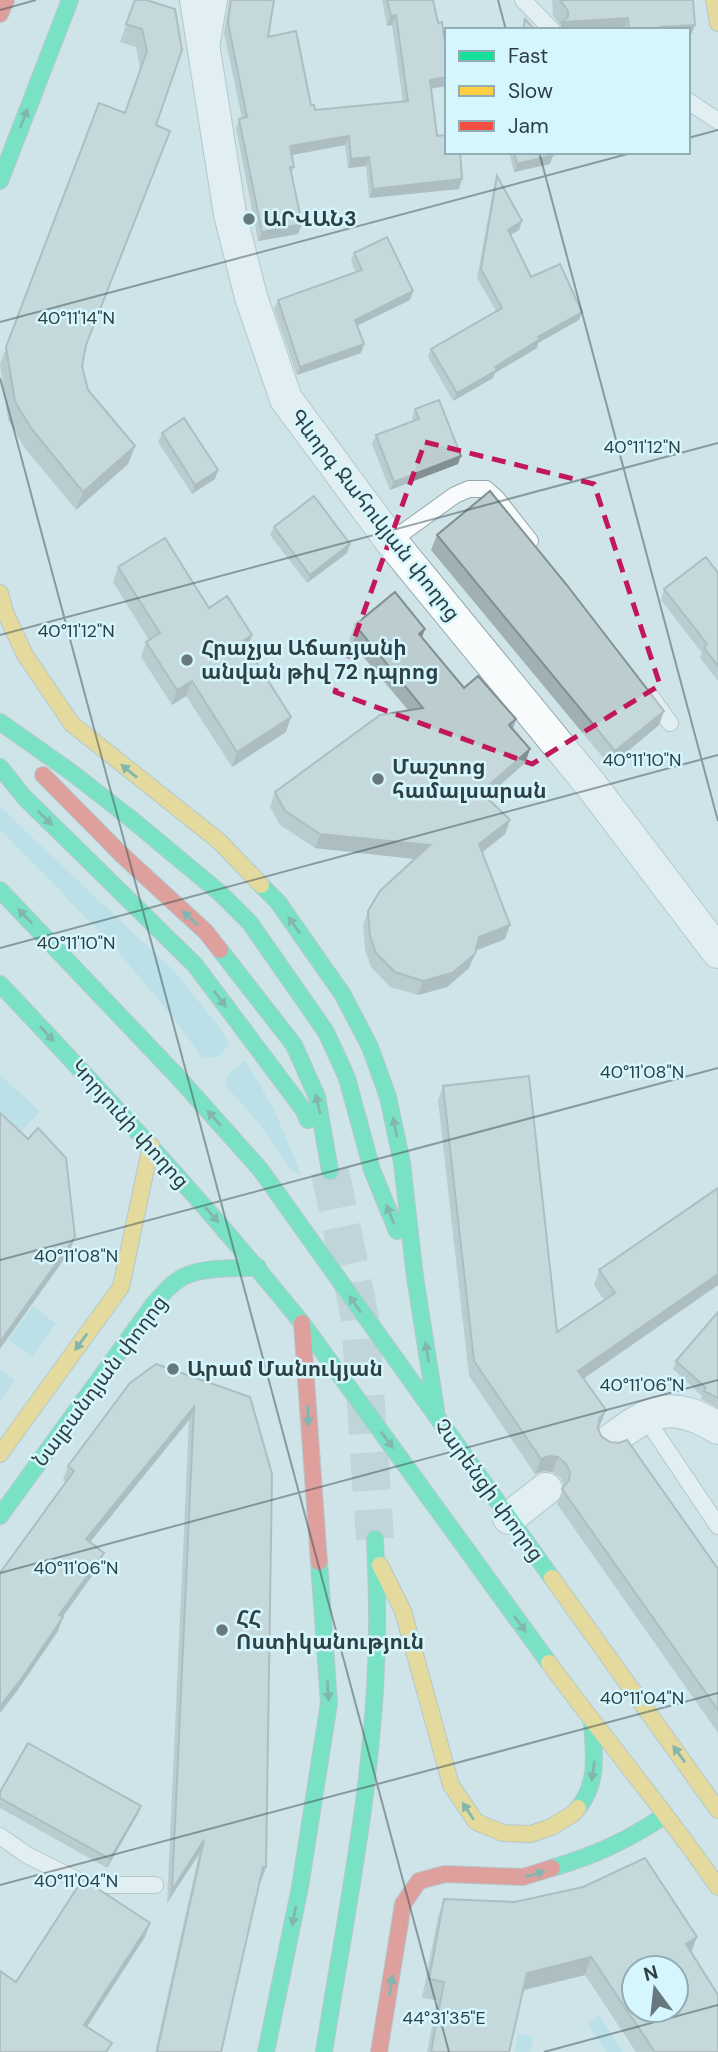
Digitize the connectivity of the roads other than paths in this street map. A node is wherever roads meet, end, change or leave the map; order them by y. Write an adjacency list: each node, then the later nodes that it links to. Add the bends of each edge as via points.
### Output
1 (6, 0): 7 (main road)
2 (70, 0): 13 (main road, one-way to 2)
3 (196, 0): 10 (street, Գևորգ Ջահուկյան փողոց)
4 (219, 0): 10 (lane)
5 (523, 0): 9 (lane)
6 (714, 0): 8 (main road)
7 (0, 14)
8 (718, 23)
9 (550, 28)
10 (208, 80): 14 (street, Գևորգ Ջահուկյան փողոց, via 230,214 251,298 286,399)
11 (690, 102): 12 (lane)
12 (718, 121)
13 (0, 181)
14 (391, 541): 15 (lane, via 455,495 486,489); 22 (street, Գևորգ Ջահուկյան փողոց, via 591,785)
15 (538, 552)
16 (0, 593): 26 (main road, one-way to 16, via 402,1163 388,1097 370,1047 343,995 278,902 220,842 72,724 25,655)
17 (637, 680): 19 (lane)
18 (0, 723): 20 (main road, one-way to 18, via 24,797 195,965 303,1109 330,1171 317,1097 286,1034 206,932 111,845 46,779); 26 (main road, one-way to 18, via 372,1170 347,1078 326,1032 250,923 130,818)
19 (670, 723)
20 (0, 767)
21 (0, 890): 29 (main road, Չարենցի փողոց, one-way to 21, via 260,1170)
22 (718, 952)
23 (0, 984): 24 (main road, Կորյունի փողոց, one-way to 24)
24 (151, 1145): 25 (main road, Կորյունի փողոց, one-way to 25); 32 (main road, Նալբանդյան փողոց, one-way to 32, via 121,1287)
25 (258, 1267): 27 (main road); 34 (main road, Նալբանդյան փողոց, via 185,1277 172,1285)
26 (415, 1277): 29 (main road, one-way to 26)
27 (302, 1323): 39 (main road, one-way to 39); 45 (main road, one-way to 45, via 329,1703 300,1887)
28 (645, 1417): 30 (street, via 681,1410); 31 (street); 36 (lane)
29 (438, 1419): 35 (main road, Չարենցի փողոց)
30 (718, 1428)
31 (611, 1440)
32 (0, 1454)
33 (546, 1489): 35 (street)
34 (0, 1516)
35 (509, 1518): 40 (main road, Չարենցի փողոց, one-way to 35)
36 (718, 1526)
37 (374, 1539): 38 (main road)
38 (376, 1557): 39 (main road, one-way to 38, via 595,1767 587,1797 573,1814 531,1834 503,1833 475,1822 451,1785 403,1611); 46 (main road, via 370,1758)
39 (592, 1722): 41 (main road)
40 (718, 1810)
41 (664, 1815): 44 (main road); 47 (main road, one-way to 41, via 403,1904 419,1881 445,1874 523,1877 627,1840)
42 (0, 1836): 43 (lane, via 87,1885)
43 (155, 1885)
44 (718, 1887)
45 (266, 2052)
46 (324, 2052)
47 (379, 2052)

